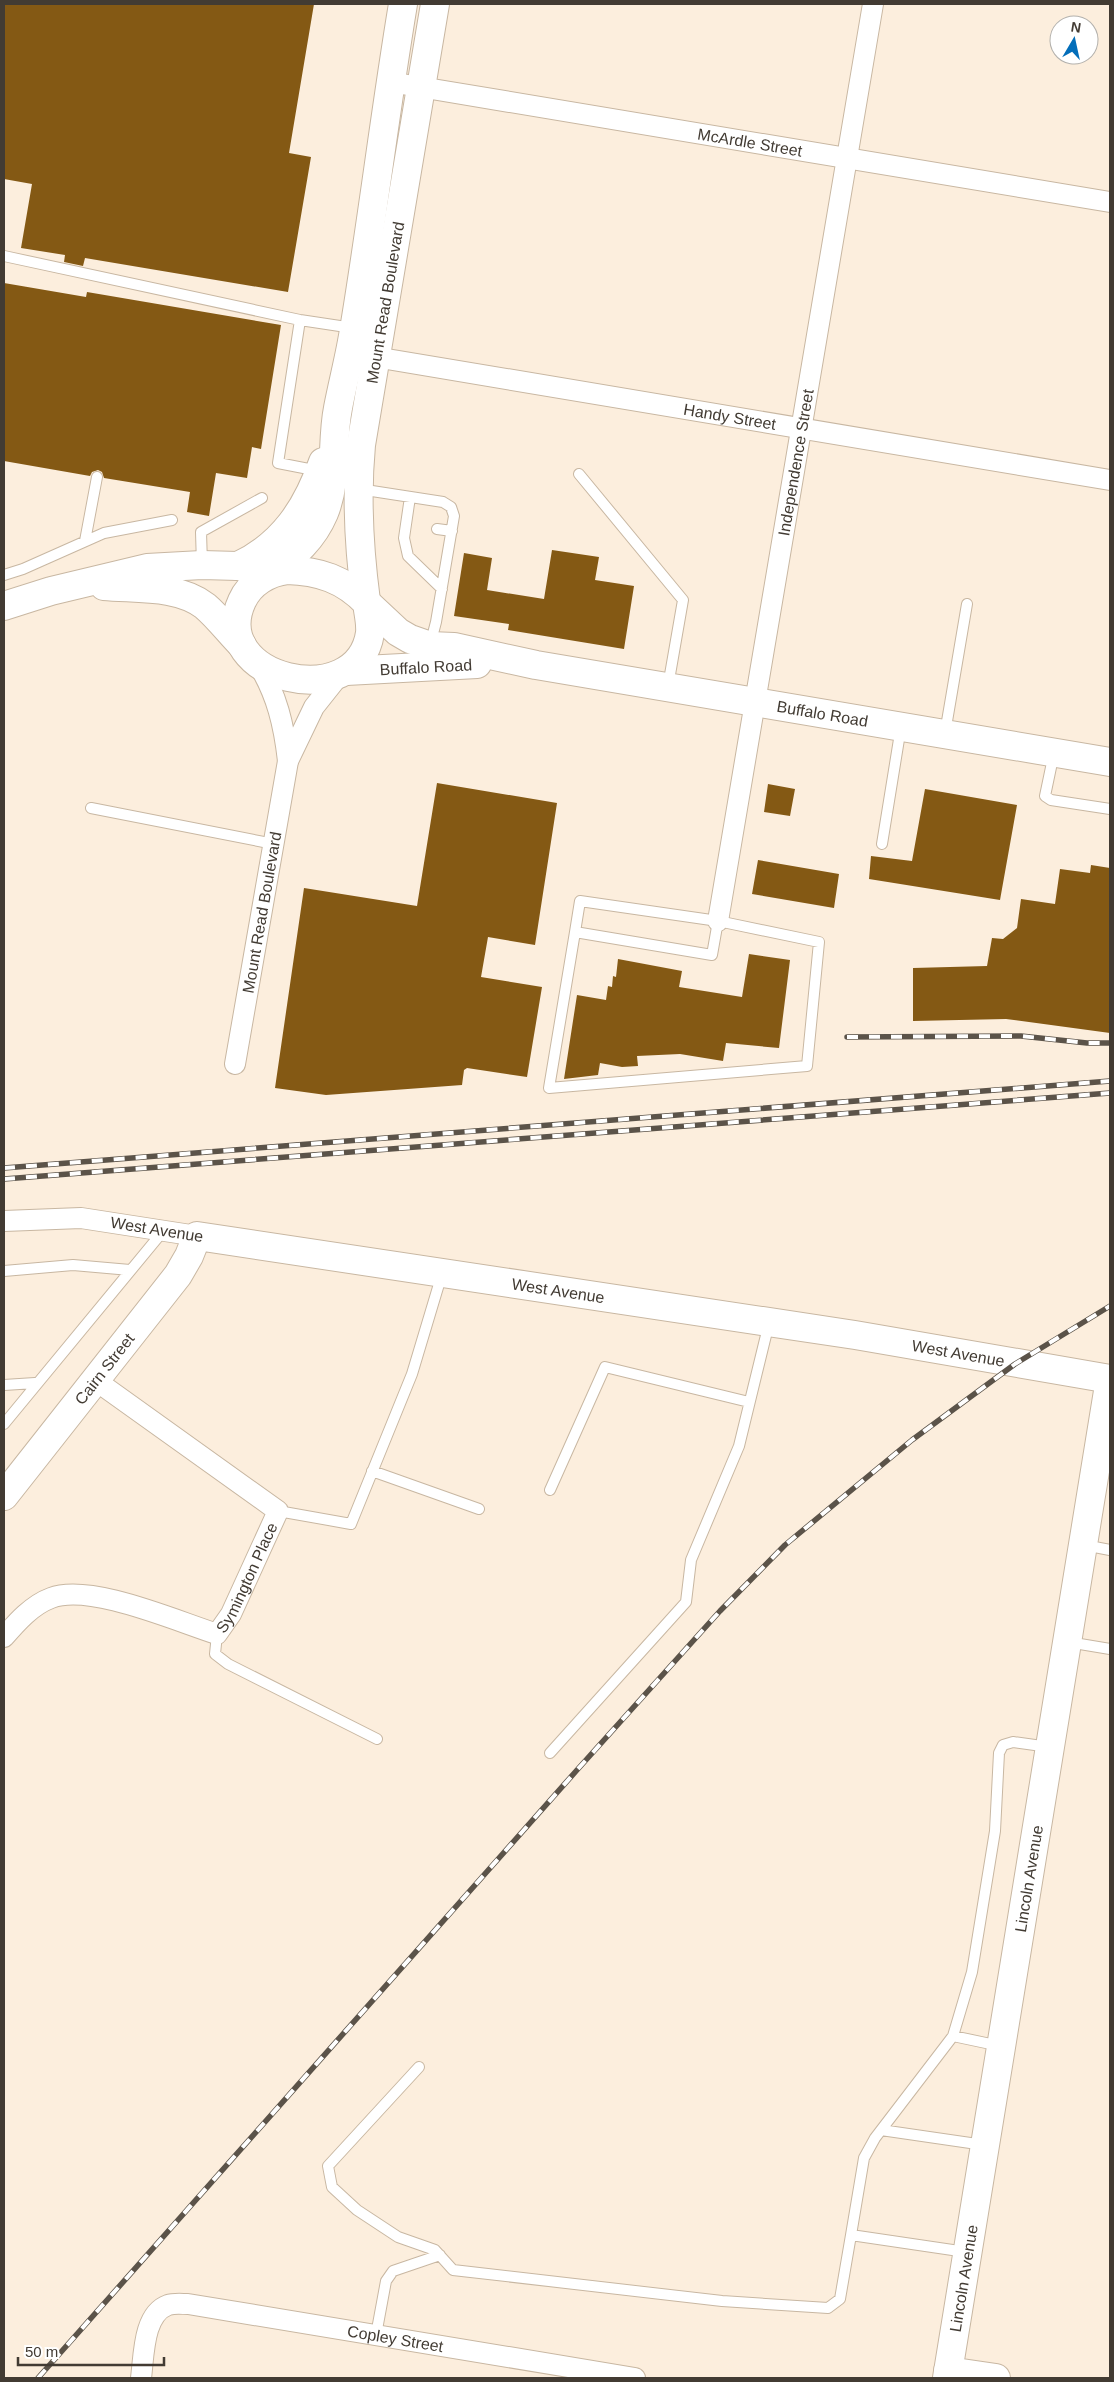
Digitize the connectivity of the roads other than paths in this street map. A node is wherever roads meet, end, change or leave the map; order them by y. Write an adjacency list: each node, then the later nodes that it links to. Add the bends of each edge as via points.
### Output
1 (403, 4): 4 (main road, Mount Read Boulevard)
2 (435, 4): 5 (main road, Mount Read Boulevard)
3 (873, 4): 6 (street, Independence Street)
4 (390, 82): 5 (street, McArdle Street); 10 (main road, Mount Read Boulevard)
5 (421, 87): 6 (street, McArdle Street); 10 (main road, Mount Read Boulevard)
6 (847, 158): 7 (street, McArdle Street); 12 (street, Independence Street)
7 (1110, 202)
8 (4, 256): 9 (lane)
9 (300, 320): 10 (lane); 13 (lane, via 278,463)
10 (360, 346): 11 (main road, Mount Read Boulevard); 12 (street, Handy Street); 17 (main road, Mount Read Boulevard)
11 (334, 428): 13 (main road); 26 (main road, Mount Read Boulevard, via 335,456 326,510 302,549)
12 (801, 428): 16 (street, Handy Street); 38 (street, Independence Street)
13 (320, 471): 25 (main road, via 307,501 290,527 260,555)
14 (579, 474): 37 (lane, via 683,600)
15 (97, 477): 23 (lane)
16 (1110, 480)
17 (358, 489): 18 (lane); 30 (main road, Mount Read Boulevard, via 360,558)
18 (410, 497): 22 (lane, via 443,502 451,507 454,516); 29 (lane, via 410,525 404,538 408,556)
19 (262, 498): 24 (lane, via 201,532)
20 (172, 520): 23 (lane, via 104,533)
21 (437, 529): 22 (lane)
22 (452, 532): 29 (lane)
23 (85, 541): 27 (lane)
24 (202, 565): 25 (main road); 28 (main road, via 147,568)
25 (238, 566): 26 (main road)
26 (273, 572): 30 (main road, via 319,573 345,585); 34 (main road, via 251,588 238,608 236,631)
27 (4, 575)
28 (85, 584): 32 (main road); 34 (main road, via 164,591 194,599 205,606)
29 (442, 589): 33 (lane)
30 (366, 602): 33 (main road, Buffalo Road, via 398,632); 36 (main road, via 370,631 368,642 363,653)
31 (967, 604): 40 (lane)
32 (4, 606)
33 (430, 646): 35 (main road, Buffalo Road, via 454,647)
34 (250, 655): 36 (main road, via 280,675 301,680 328,678); 42 (street, via 271,686 278,705)
35 (536, 665): 36 (main road, Buffalo Road, via 421,666); 37 (main road, Buffalo Road)
36 (344, 672): 42 (street, via 314,707)
37 (668, 687): 38 (main road, Buffalo Road)
38 (755, 701): 39 (main road, Buffalo Road); 48 (street, Independence Street)
39 (901, 726): 40 (main road, Buffalo Road); 47 (lane)
40 (945, 733): 41 (main road, Buffalo Road)
41 (1054, 752): 43 (main road, Buffalo Road); 45 (lane, via 1045,796 1051,800)
42 (288, 761): 46 (street, Mount Read Boulevard)
43 (1110, 761)
44 (91, 808): 46 (lane)
45 (1110, 809)
46 (274, 844): 50 (street, Mount Read Boulevard)
47 (882, 844)
48 (718, 921): 49 (lane, via 580,901); 49 (lane, via 712,955); 49 (lane, via 819,942 807,1066 549,1088)
49 (575, 932)
50 (235, 1064)
51 (4, 1221): 52 (street, West Avenue, via 81,1218)
52 (164, 1230): 53 (street, West Avenue); 54 (lane)
53 (197, 1236): 56 (main road, West Avenue); 59 (main road, Cairn Street, via 178,1276)
54 (130, 1270): 55 (lane, via 73,1265); 60 (lane)
55 (4, 1271)
56 (443, 1273): 57 (main road, West Avenue); 64 (lane, via 412,1374)
57 (769, 1322): 58 (main road, West Avenue); 62 (lane)
58 (1110, 1379): 69 (main road, Lincoln Avenue)
59 (95, 1380): 66 (main road, Cairn Street); 68 (street, Symington Place)
60 (35, 1383): 61 (lane); 63 (lane)
61 (4, 1385)
62 (749, 1402): 65 (lane, via 606,1367); 77 (lane, via 739,1446 691,1560 686,1602)
63 (4, 1424)
64 (372, 1471): 67 (lane); 68 (lane, via 351,1524)
65 (550, 1490)
66 (4, 1496)
67 (479, 1509)
68 (278, 1511): 71 (street, Symington Place, via 231,1614)
69 (1083, 1545): 70 (lane); 73 (main road, Lincoln Avenue)
70 (1110, 1550)
71 (217, 1634): 72 (street, Symington Place, via 106,1598 79,1593 44,1601); 75 (lane, via 215,1654 228,1664)
72 (4, 1637)
73 (1067, 1642): 74 (lane); 76 (main road, Lincoln Avenue)
74 (1110, 1649)
75 (376, 1739)
76 (1050, 1747): 78 (lane, via 1013,1742 1004,1745 999,1753 995,1831 972,1972); 79 (main road, Lincoln Avenue)
77 (550, 1754)
78 (953, 2036): 79 (lane); 81 (lane)
79 (1001, 2046): 82 (main road, Lincoln Avenue)
80 (419, 2067): 85 (lane, via 328,2166 332,2188 357,2210 398,2236)
81 (881, 2130): 82 (lane); 83 (lane, via 864,2158)
82 (985, 2145): 84 (main road, Lincoln Avenue)
83 (851, 2235): 84 (lane); 85 (lane, via 840,2299 828,2308 722,2301 454,2270)
84 (968, 2252): 87 (main road, Lincoln Avenue)
85 (440, 2255): 86 (lane, via 393,2271 386,2280)
86 (376, 2335): 88 (street, Copley Street, via 188,2304 167,2305 150,2325); 89 (street, Copley Street)
87 (947, 2374): 90 (main road)
88 (141, 2378)
89 (635, 2378)
90 (996, 2378)

